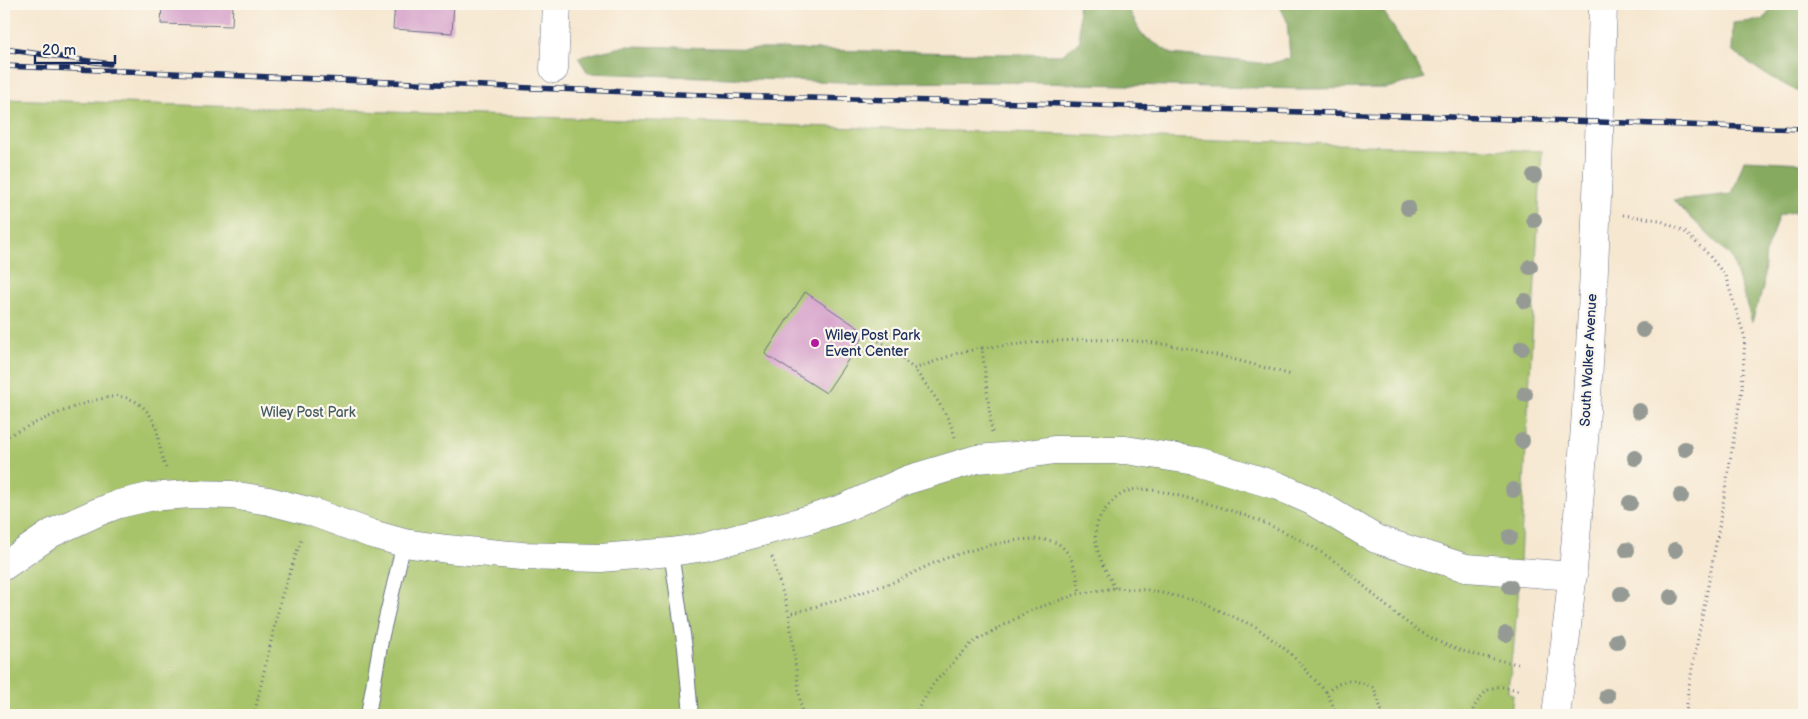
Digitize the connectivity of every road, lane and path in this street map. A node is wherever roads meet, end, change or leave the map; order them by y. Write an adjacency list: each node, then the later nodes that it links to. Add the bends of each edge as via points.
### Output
1 (557, 4): 3 (street)
2 (1603, 4): 4 (street, South Walker Avenue)
3 (554, 69)
4 (1596, 211): 15 (street, South Walker Avenue, via 1588,391); 30 (path, via 1659,220 1685,232 1725,275 1745,338 1742,389)
5 (870, 336): 7 (path, via 888,346)
6 (982, 348): 7 (path, via 958,353); 8 (path, via 1079,340 1141,342 1195,350); 9 (path)
7 (914, 370): 10 (path, via 952,426)
8 (1292, 375)
9 (991, 439)
10 (956, 442)
11 (763, 532): 13 (street); 15 (street, via 844,508 907,480 977,458 1054,450 1126,450 1196,461 1278,486 1376,539 1466,568); 18 (path)
12 (404, 543): 13 (street, via 522,556 601,558); 14 (street, via 269,501 232,495 192,494 150,498 98,512 52,533); 22 (lane, via 382,635)
13 (671, 552): 23 (lane)
14 (4, 566)
15 (1573, 576): 29 (street, South Walker Avenue)
16 (1115, 588): 17 (path); 19 (path, via 1100,560 1096,543 1097,522 1120,494 1138,489 1163,492 1226,508 1285,532 1325,554 1427,636 1454,648); 21 (path, via 1148,590 1198,601 1256,627 1290,653)
17 (1080, 594): 18 (path, via 1070,557 1060,545 1044,538 1014,540 936,562 896,581); 25 (path, via 1029,611 972,644 934,683)
18 (789, 614): 24 (path)
19 (1518, 664)
20 (1521, 691): 28 (path, via 1499,686 1487,689 1473,708)
21 (1326, 692): 26 (path); 27 (path, via 1348,680 1363,683 1374,688)
22 (368, 715)
23 (691, 715)
24 (802, 715)
25 (914, 715)
26 (1338, 715)
27 (1383, 715)
28 (1472, 715)
29 (1556, 715)
30 (1686, 715)

